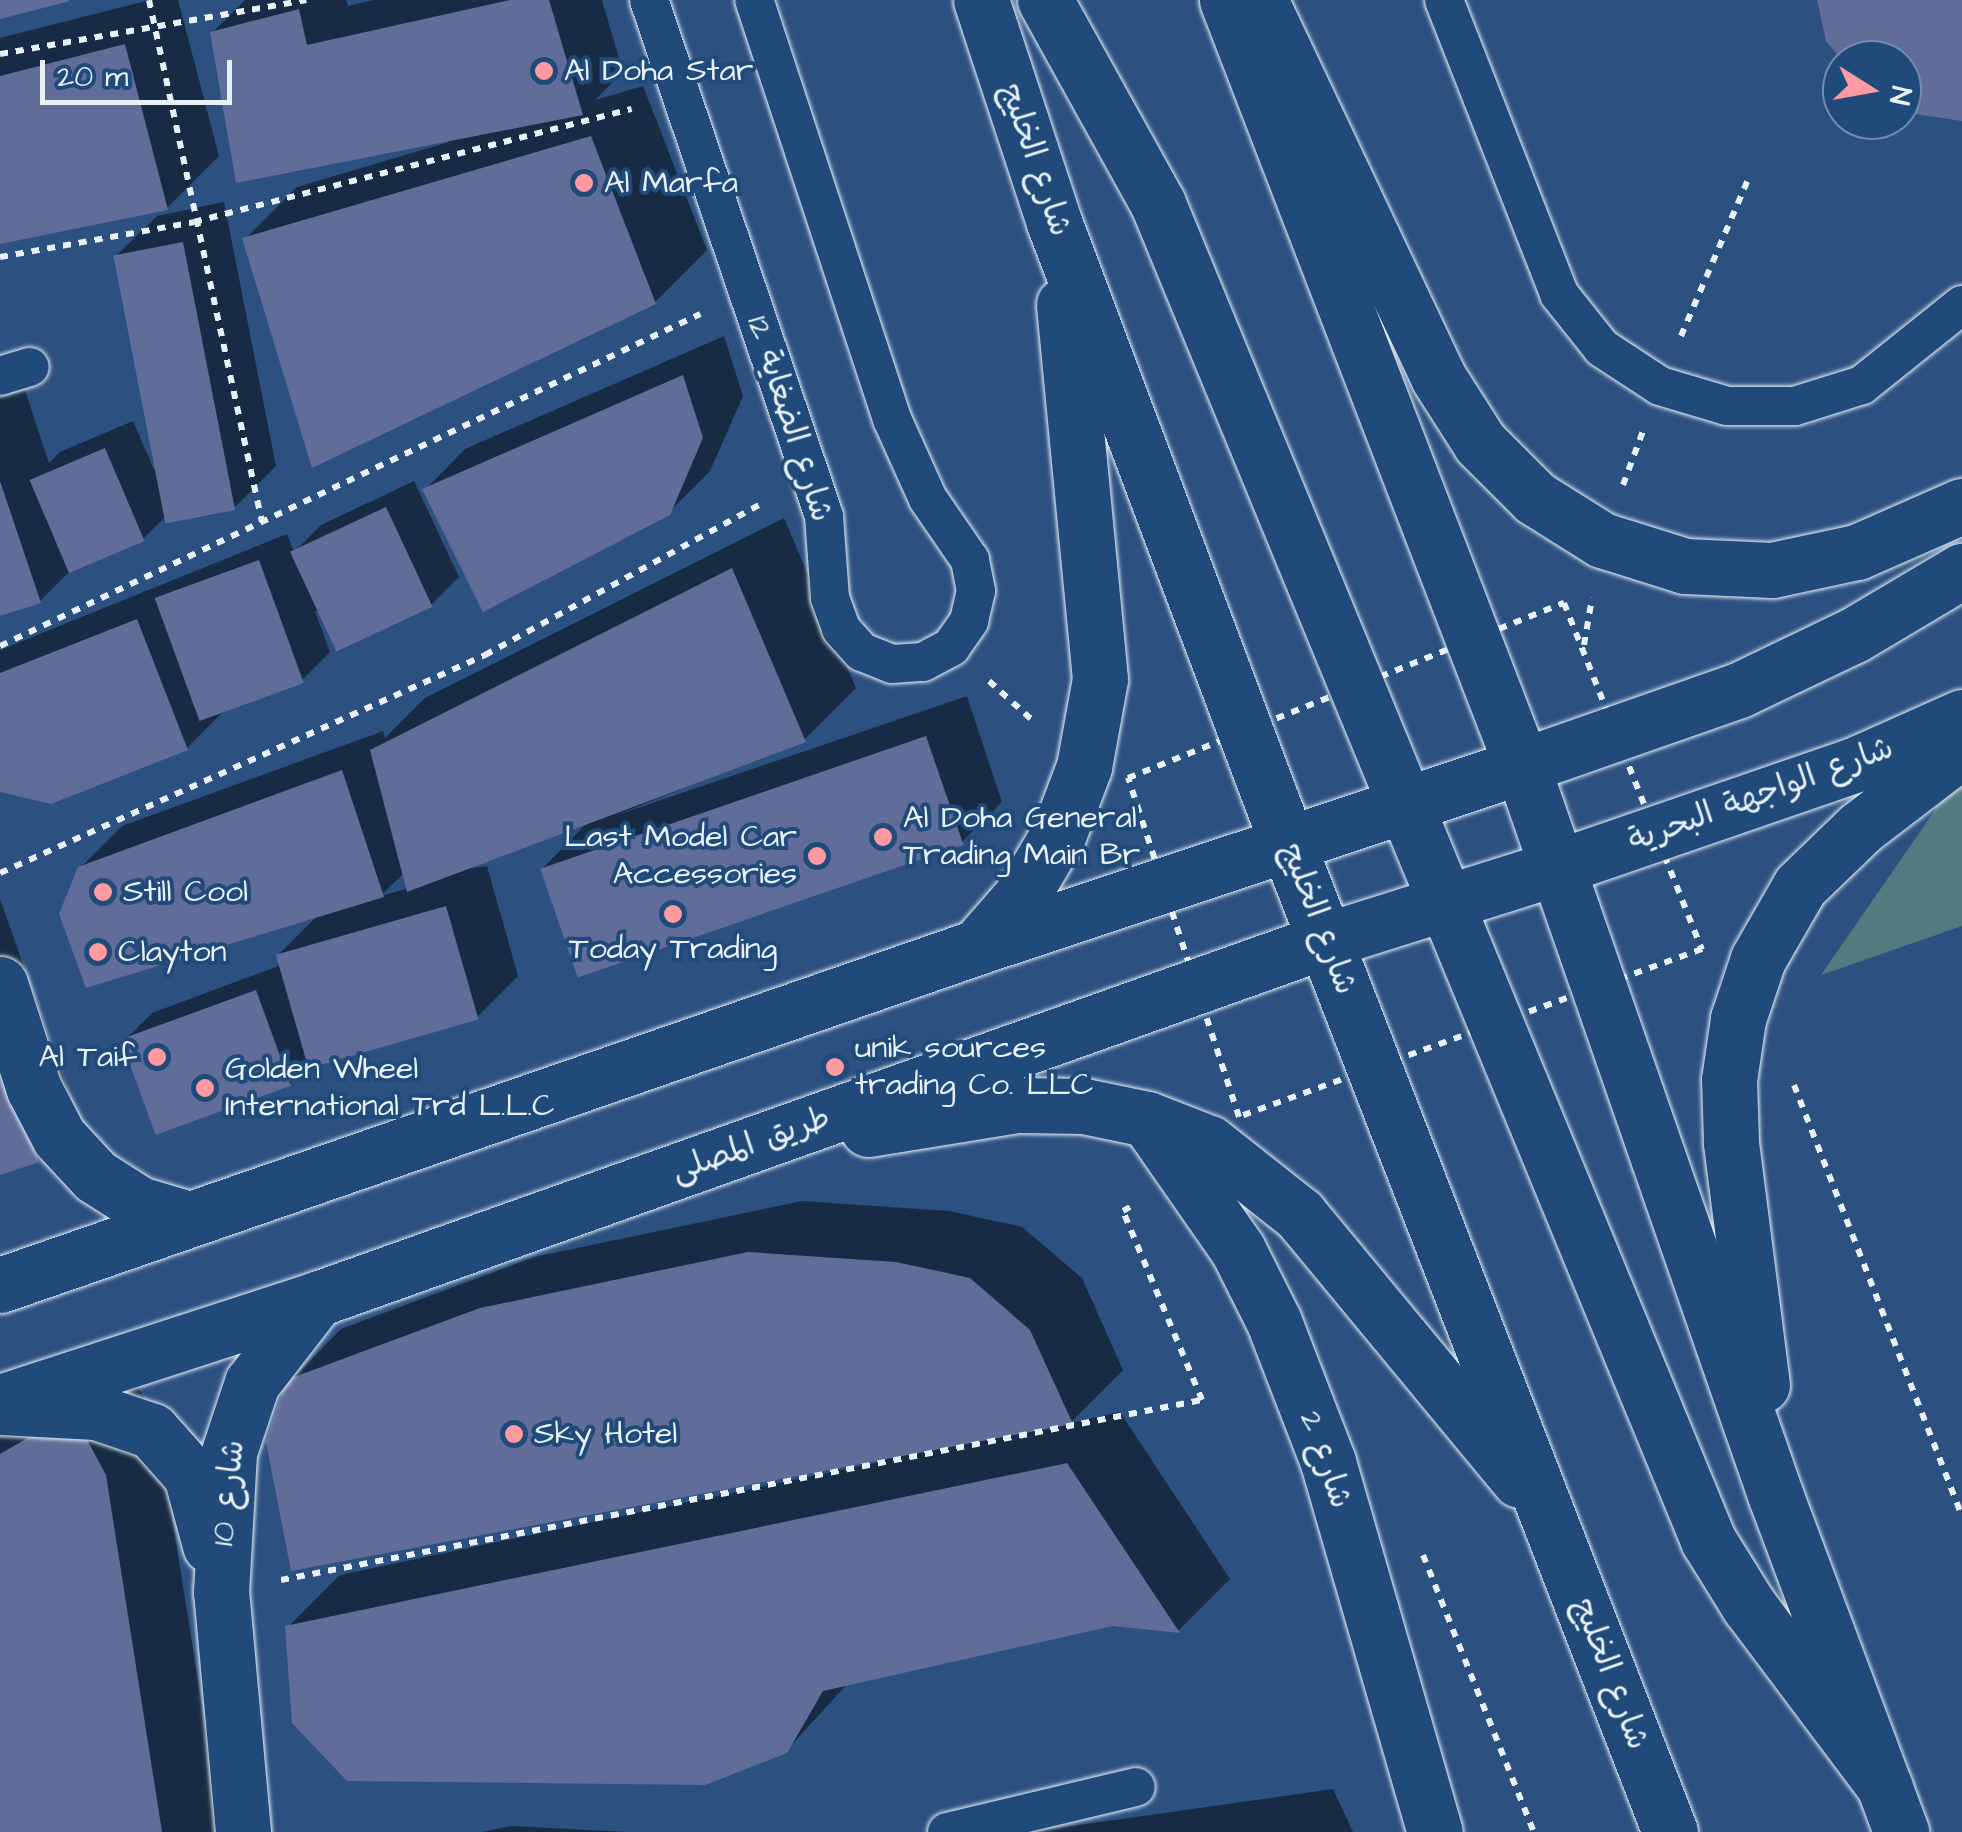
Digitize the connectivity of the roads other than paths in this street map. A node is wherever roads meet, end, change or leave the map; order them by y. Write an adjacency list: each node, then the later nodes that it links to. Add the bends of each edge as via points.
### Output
1 (649, 0): 2 (lane, 12 شارع الضغاية, via 824,516 830,598 841,629 862,652 892,664 924,662 951,646 969,622 976,591 970,560 928,499 892,419)
2 (754, 0)
3 (981, 0): 8 (main road, شارع الخليج)
4 (1045, 0): 15 (main road, via 1158,204)
5 (1226, 0): 14 (main road)
6 (1260, 0): 10 (main road, via 1438,377 1480,443 1535,498 1602,540 1685,566 1772,570 1857,552)
7 (1444, 0): 9 (lane, via 1558,294 1602,348 1660,386 1727,406 1795,406 1862,385)
8 (1054, 222): 16 (main road, شارع الخليج); 20 (main road, via 1100,680 1084,767 1060,834 1023,894)
9 (1962, 305)
10 (1962, 506)
11 (1962, 571): 14 (main road, via 1854,636 1739,690)
12 (1962, 718): 17 (main road, شارع الواجهة البحرية, via 1854,765)
13 (1962, 750): 28 (main road, via 1860,828 1800,886 1758,960 1738,1019 1729,1080 1732,1142)
14 (1522, 766): 15 (main road); 17 (main road)
15 (1404, 807): 16 (main road); 18 (main road)
16 (1288, 846): 19 (main road, شارع الخليج); 20 (main road)
17 (1558, 867): 18 (main road, طريق المصلى); 28 (main road)
18 (1444, 904): 19 (main road, طريق المصلى); 32 (main road, via 1708,1540)
19 (1326, 940): 23 (main road, طريق المصلى); 29 (main road, شارع الخليج)
20 (976, 947): 24 (main road)
21 (0, 984): 24 (main road, via 34,1090 59,1137 95,1176 139,1204)
22 (1147, 1119): 23 (main road, via 1084,1106 1018,1105); 29 (main road, via 1209,1143 1299,1214); 35 (main road, شارع 2, via 1238,1250 1274,1322 1328,1462)
23 (736, 1150): 26 (main road, طريق المصلى)
24 (190, 1219): 25 (main road)
25 (0, 1285)
26 (317, 1300): 27 (main road, طريق المصلى); 30 (main road, شارع 10, via 272,1351 238,1416 225,1490)
27 (0, 1405): 30 (main road, شارع 10, via 96,1412 152,1431 191,1475)
28 (1776, 1497): 32 (main road)
29 (1549, 1516): 36 (main road, شارع الخليج)
30 (221, 1592): 33 (main road, شارع 10)
31 (1136, 1787): 34 (lane)
32 (1893, 1810)
33 (243, 1832)
34 (947, 1832)
35 (1435, 1832)
36 (1670, 1832)

